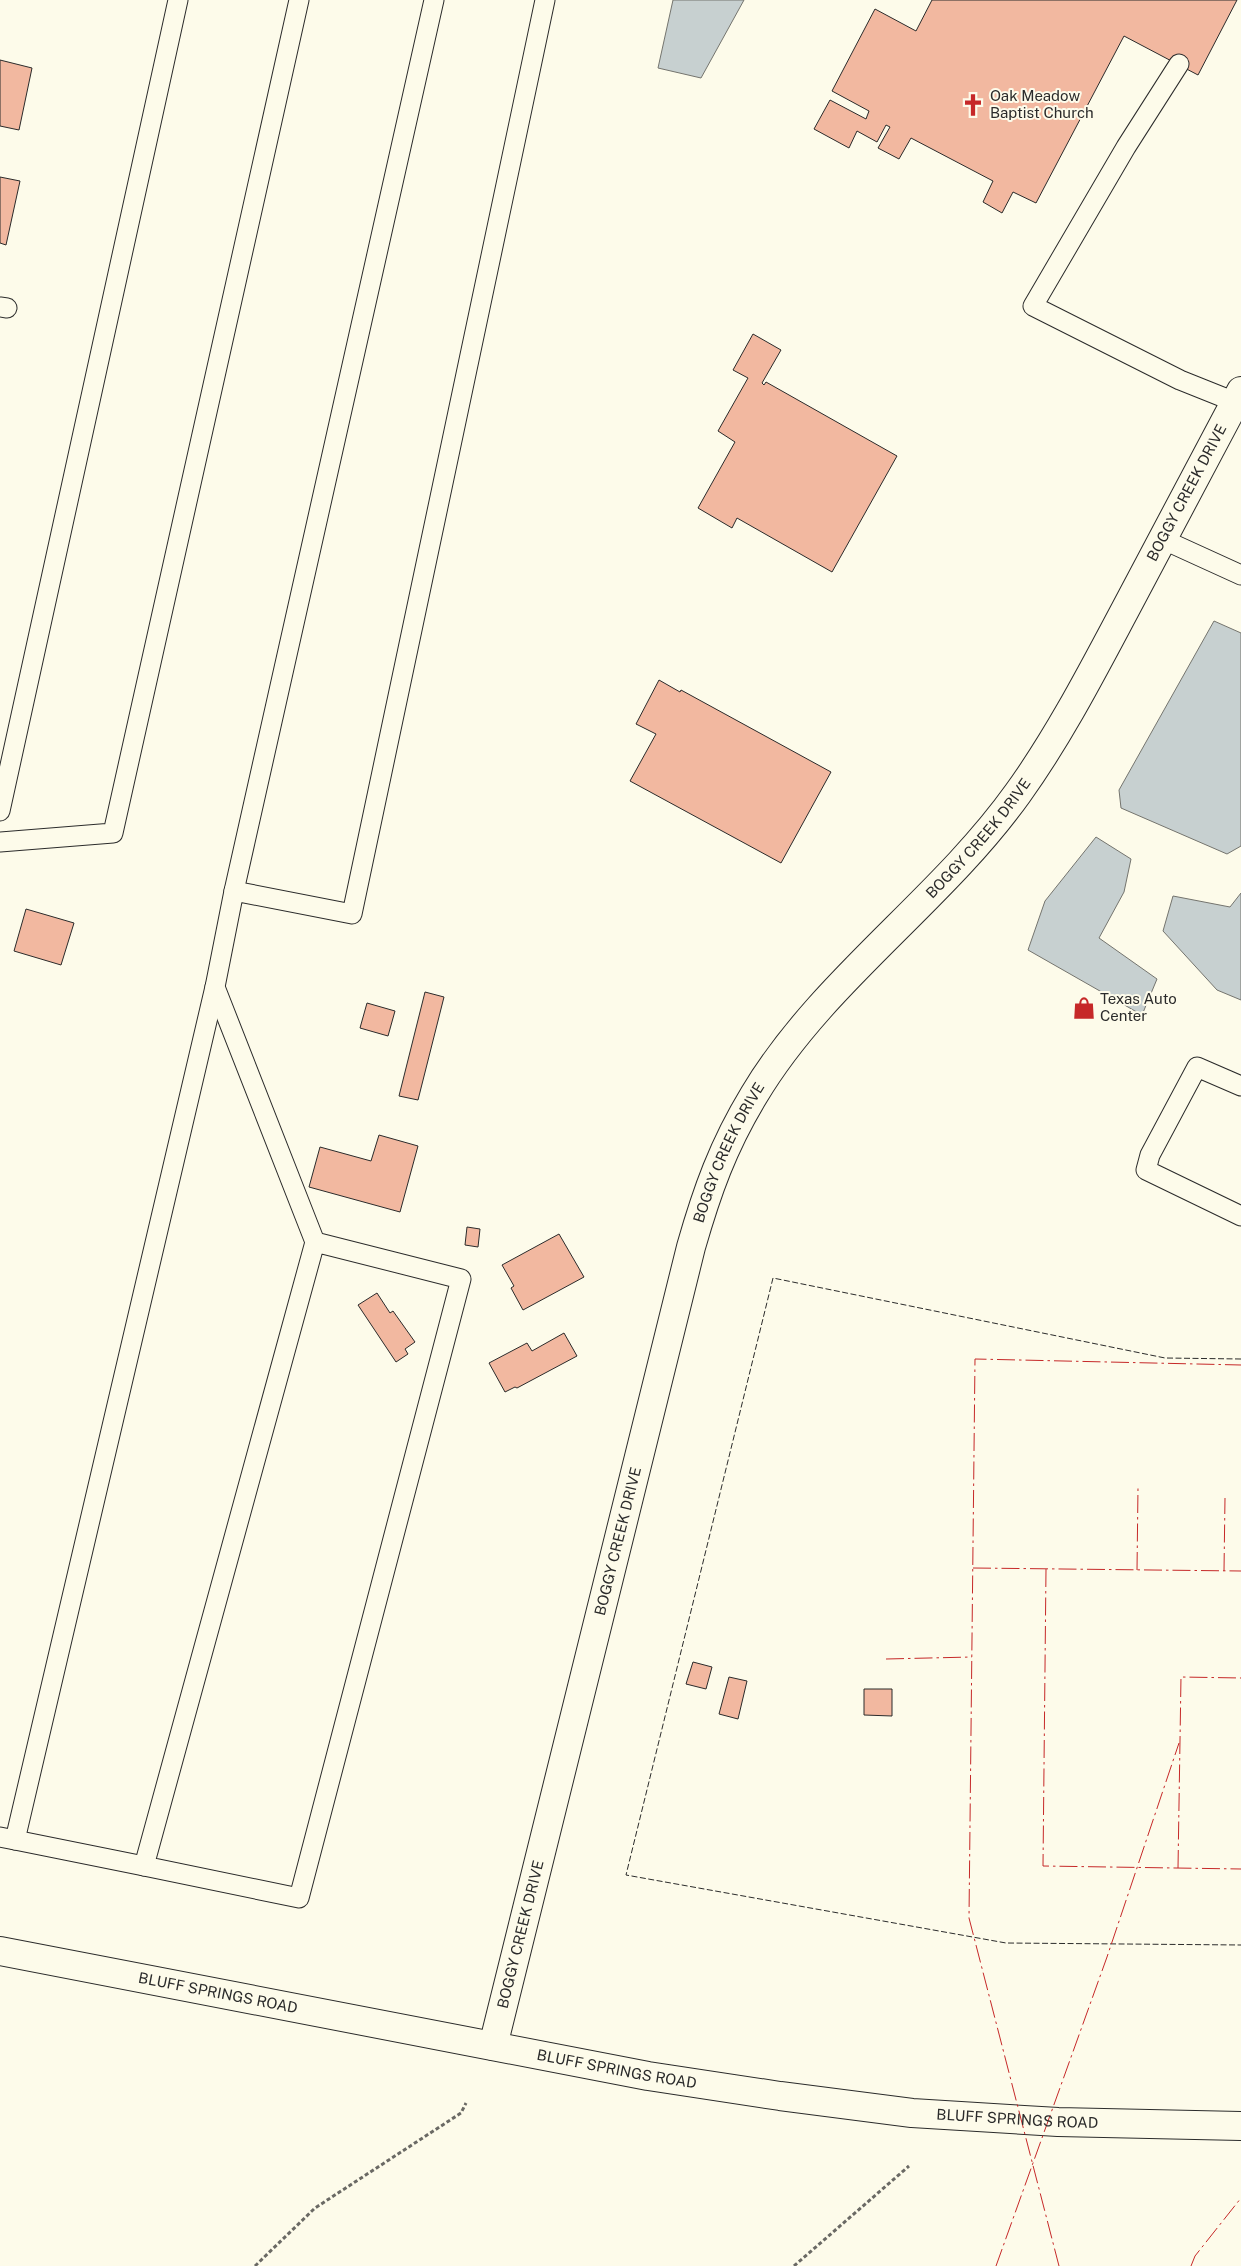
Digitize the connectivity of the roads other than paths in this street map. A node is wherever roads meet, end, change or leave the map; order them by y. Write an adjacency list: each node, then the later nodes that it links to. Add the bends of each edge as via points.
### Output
1 (178, 0): 9 (lane)
2 (299, 0): 10 (lane, via 112,833)
3 (434, 0): 11 (lane)
4 (545, 0): 11 (lane, via 352,914)
5 (1179, 64): 6 (lane, via 1126,147 1033,306 1180,380)
6 (1238, 397): 7 (street, BOGGY CREEK DRIVE)
7 (1162, 539): 8 (lane); 19 (street, BOGGY CREEK DRIVE, via 1088,679 1018,794 961,861 823,1005 755,1093 729,1138 708,1188 691,1247)
8 (1241, 575)
9 (0, 811)
10 (0, 842)
11 (234, 891): 12 (lane)
12 (214, 987): 15 (lane); 16 (lane)
13 (1241, 1086): 14 (lane, via 1197,1067 1150,1155 1146,1170)
14 (1241, 1216)
15 (315, 1242): 17 (lane); 17 (lane, via 461,1278 299,1898)
16 (8, 1838): 17 (lane)
17 (144, 1866)
18 (0, 1951): 19 (street, BLUFF SPRINGS ROAD)
19 (493, 2046): 20 (street, BLUFF SPRINGS ROAD, via 648,2076 912,2113 1058,2122)
20 (1241, 2126)

